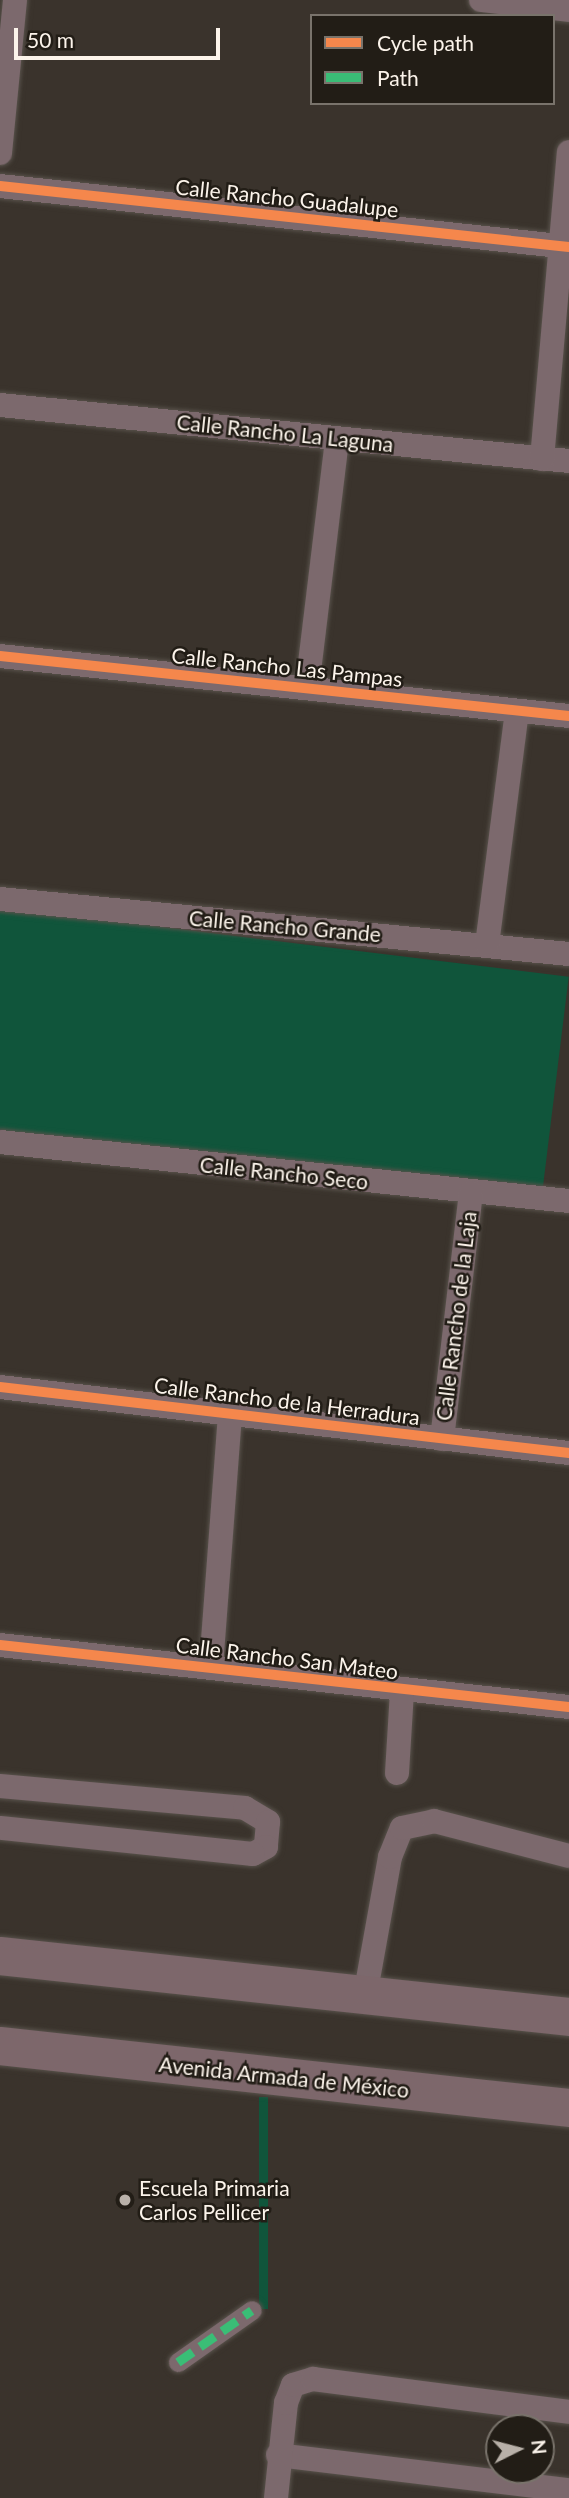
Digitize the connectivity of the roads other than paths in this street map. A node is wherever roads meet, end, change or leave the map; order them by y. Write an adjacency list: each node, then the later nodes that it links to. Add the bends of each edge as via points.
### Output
1 (15, 0): 5 (street)
2 (481, 0): 3 (street)
3 (569, 10)
4 (569, 152): 7 (street)
5 (0, 153)
6 (0, 186): 7 (street, Calle Rancho Guadalupe)
7 (566, 247): 10 (street)
8 (0, 405): 9 (street, Calle Rancho La Laguna)
9 (337, 439): 10 (street, Calle Rancho La Laguna); 13 (street)
10 (542, 459): 11 (street, Calle Rancho La Laguna)
11 (569, 461)
12 (0, 656): 13 (street, Calle Rancho Las Pampas)
13 (307, 688): 14 (street, Calle Rancho Las Pampas)
14 (517, 712): 15 (street, Calle Rancho Las Pampas); 17 (street)
15 (569, 716)
16 (0, 899): 17 (street, Calle Rancho Grande)
17 (487, 945): 18 (street, Calle Rancho Grande)
18 (569, 954)
19 (0, 1142): 20 (street, Calle Rancho Seco)
20 (471, 1193): 21 (street, Calle Rancho Seco); 24 (street, Calle Rancho de la Laja)
21 (569, 1201)
22 (0, 1387): 23 (street, Calle Rancho de la Herradura)
23 (230, 1414): 24 (street, Calle Rancho de la Herradura); 27 (street)
24 (442, 1439): 25 (street, Calle Rancho de la Herradura)
25 (569, 1453)
26 (0, 1644): 27 (street, Calle Rancho San Mateo)
27 (211, 1667): 28 (street, Calle Rancho San Mateo)
28 (402, 1692): 29 (street, Calle Rancho San Mateo); 30 (street)
29 (569, 1707)
30 (397, 1773)
31 (0, 1786): 32 (street, via 245,1808 268,1822 267,1847 253,1854)
32 (0, 1828)
33 (569, 1856): 35 (street, via 434,1821 402,1828 390,1857)
34 (0, 1956): 35 (main road)
35 (365, 1996): 36 (main road)
36 (569, 2017)
37 (0, 2046): 38 (main road, Avenida Armada de México)
38 (569, 2108)
39 (252, 2310): 40 (street)
40 (178, 2362)
41 (569, 2412): 42 (street, via 313,2379 293,2385)
42 (278, 2455): 43 (street); 44 (street)
43 (569, 2490)
44 (276, 2498)

